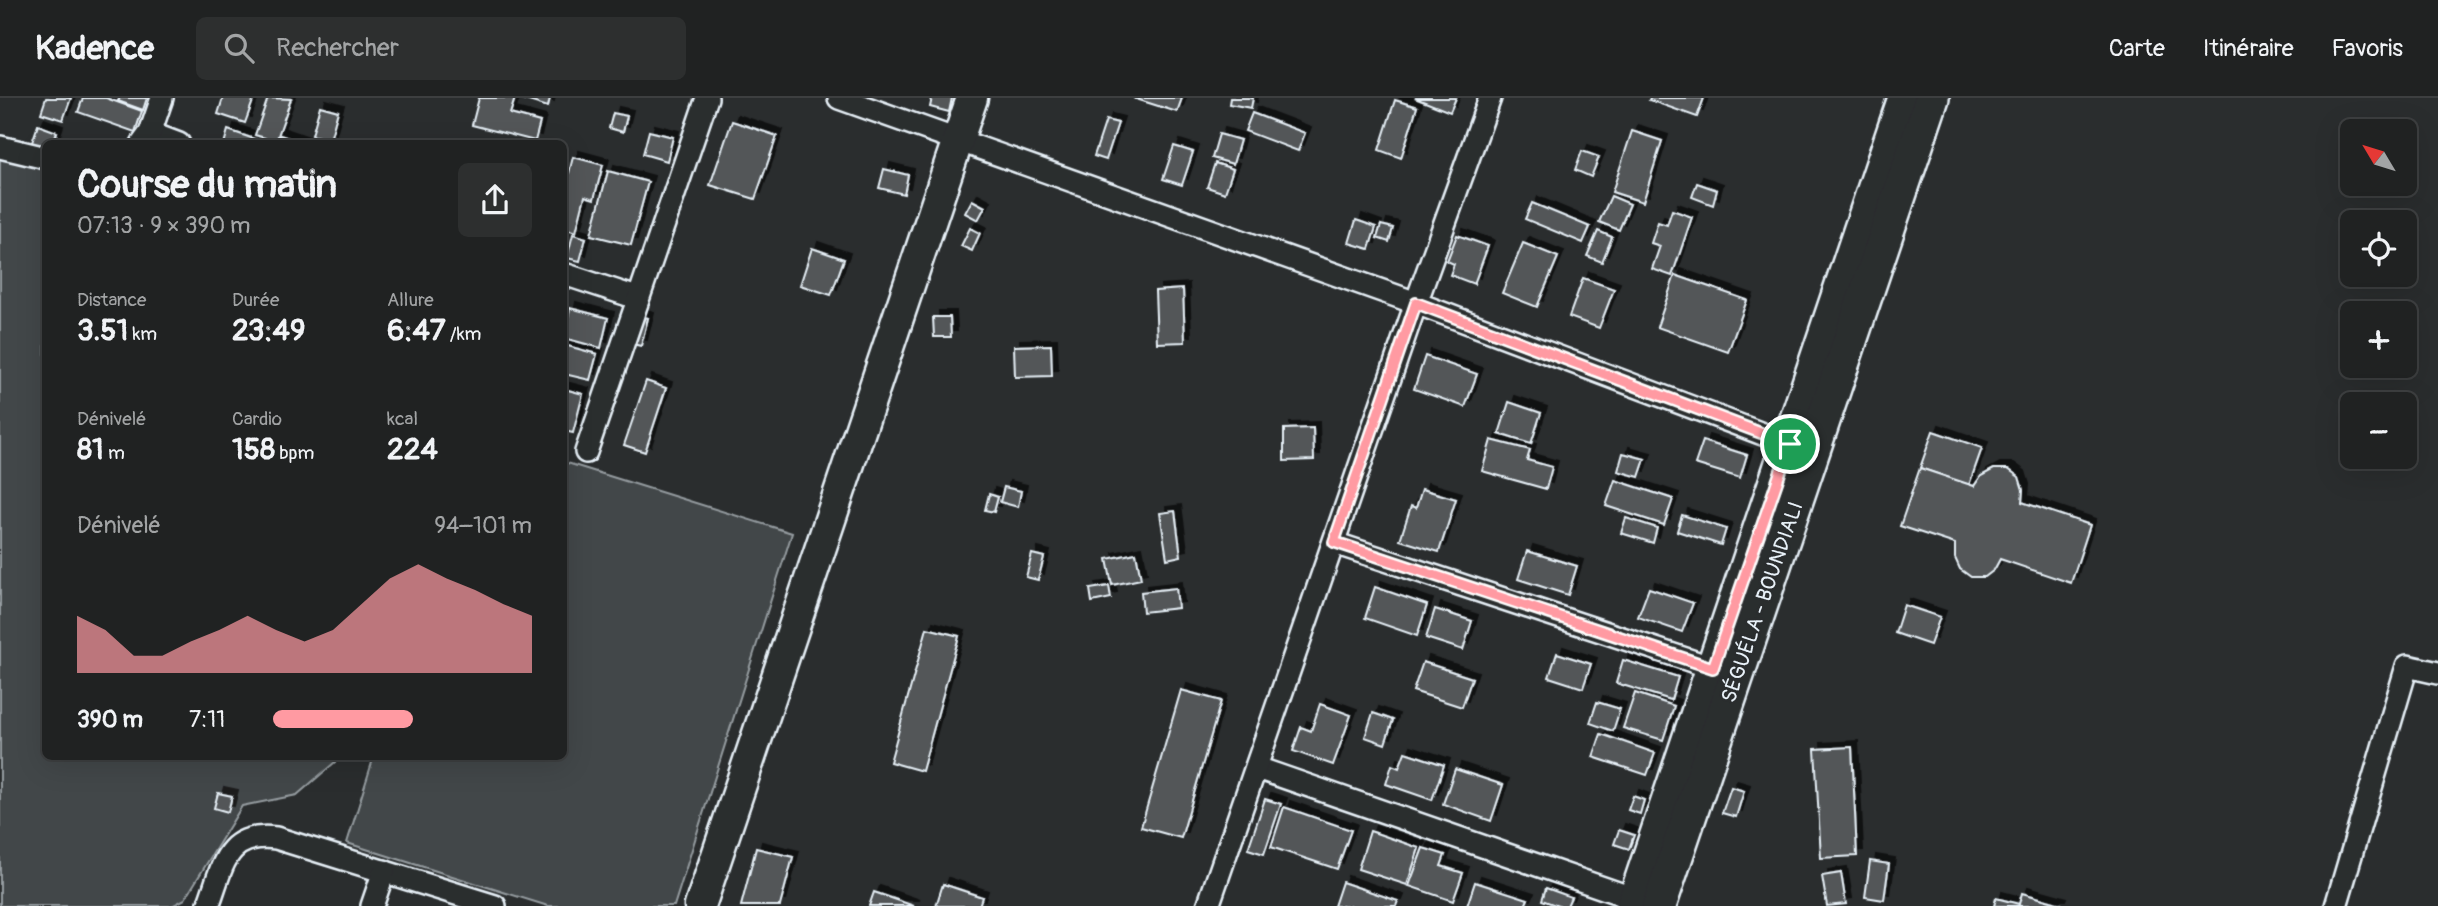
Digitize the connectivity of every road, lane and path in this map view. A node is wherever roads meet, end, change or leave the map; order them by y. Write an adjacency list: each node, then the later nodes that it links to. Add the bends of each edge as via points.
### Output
1 (162, 98): 8 (street)
2 (707, 98): 13 (street)
3 (839, 98): 9 (street)
4 (972, 98): 9 (street)
5 (1490, 98): 14 (street)
6 (1905, 98): 15 (main road, SÉGUÉLA - BOUNDIALI)
7 (1932, 98): 15 (main road, SÉGUÉLA - BOUNDIALI)
8 (146, 138)
9 (958, 140): 14 (street); 26 (street)
10 (0, 147): 11 (street)
11 (42, 157)
12 (567, 275): 13 (street)
13 (637, 298): 16 (street)
14 (1416, 303): 15 (street); 17 (street)
15 (1801, 449): 18 (main road, SÉGUÉLA - BOUNDIALI); 22 (main road, SÉGUÉLA - BOUNDIALI)
16 (586, 452)
17 (1334, 542): 18 (street); 20 (street)
18 (1713, 668): 22 (main road, SÉGUÉLA - BOUNDIALI)
19 (2438, 673): 28 (street, via 2407,666)
20 (1257, 768): 22 (street); 27 (street)
21 (384, 871): 23 (street, via 256,835 229,853); 24 (street); 25 (street)
22 (1642, 904)
23 (208, 906)
24 (372, 906)
25 (495, 906)
26 (700, 906)
27 (1208, 906)
28 (2336, 906)

